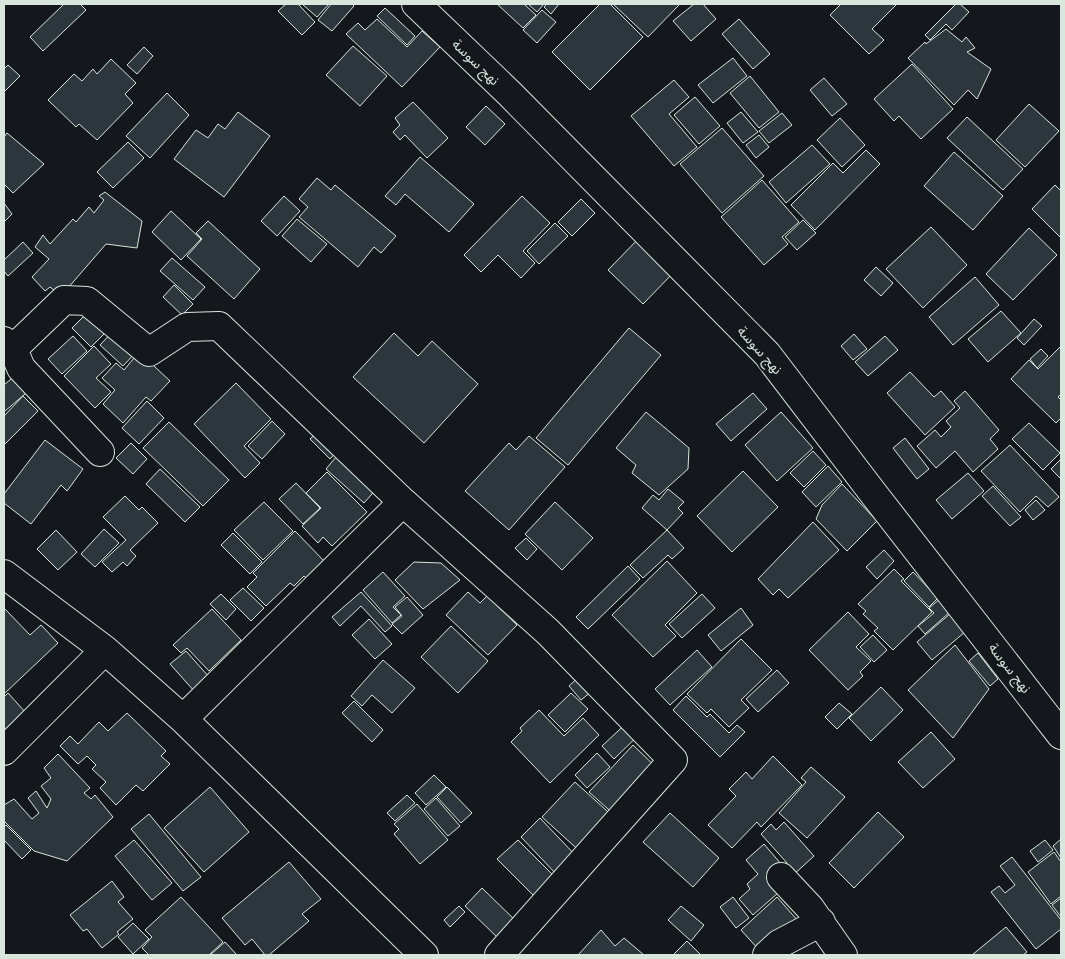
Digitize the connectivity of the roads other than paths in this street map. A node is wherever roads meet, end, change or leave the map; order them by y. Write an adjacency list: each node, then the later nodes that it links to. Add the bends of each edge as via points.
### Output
1 (416, 4): 8 (street, نهج سوسة, via 510,94 767,354)
2 (8, 345): 3 (street, via 21,368); 4 (street, via 64,300 87,301 149,352 187,327 219,326)
3 (100, 452)
4 (403, 502): 7 (street); 13 (street, via 548,632 673,760)
5 (4, 574): 6 (street)
6 (105, 650): 7 (street); 9 (street)
7 (183, 719): 12 (street)
8 (1061, 734)
9 (4, 751)
10 (781, 877): 11 (street)
11 (821, 922): 14 (street, via 779,944); 15 (street)
12 (424, 955)
13 (499, 955)
14 (768, 955)
15 (843, 955)

